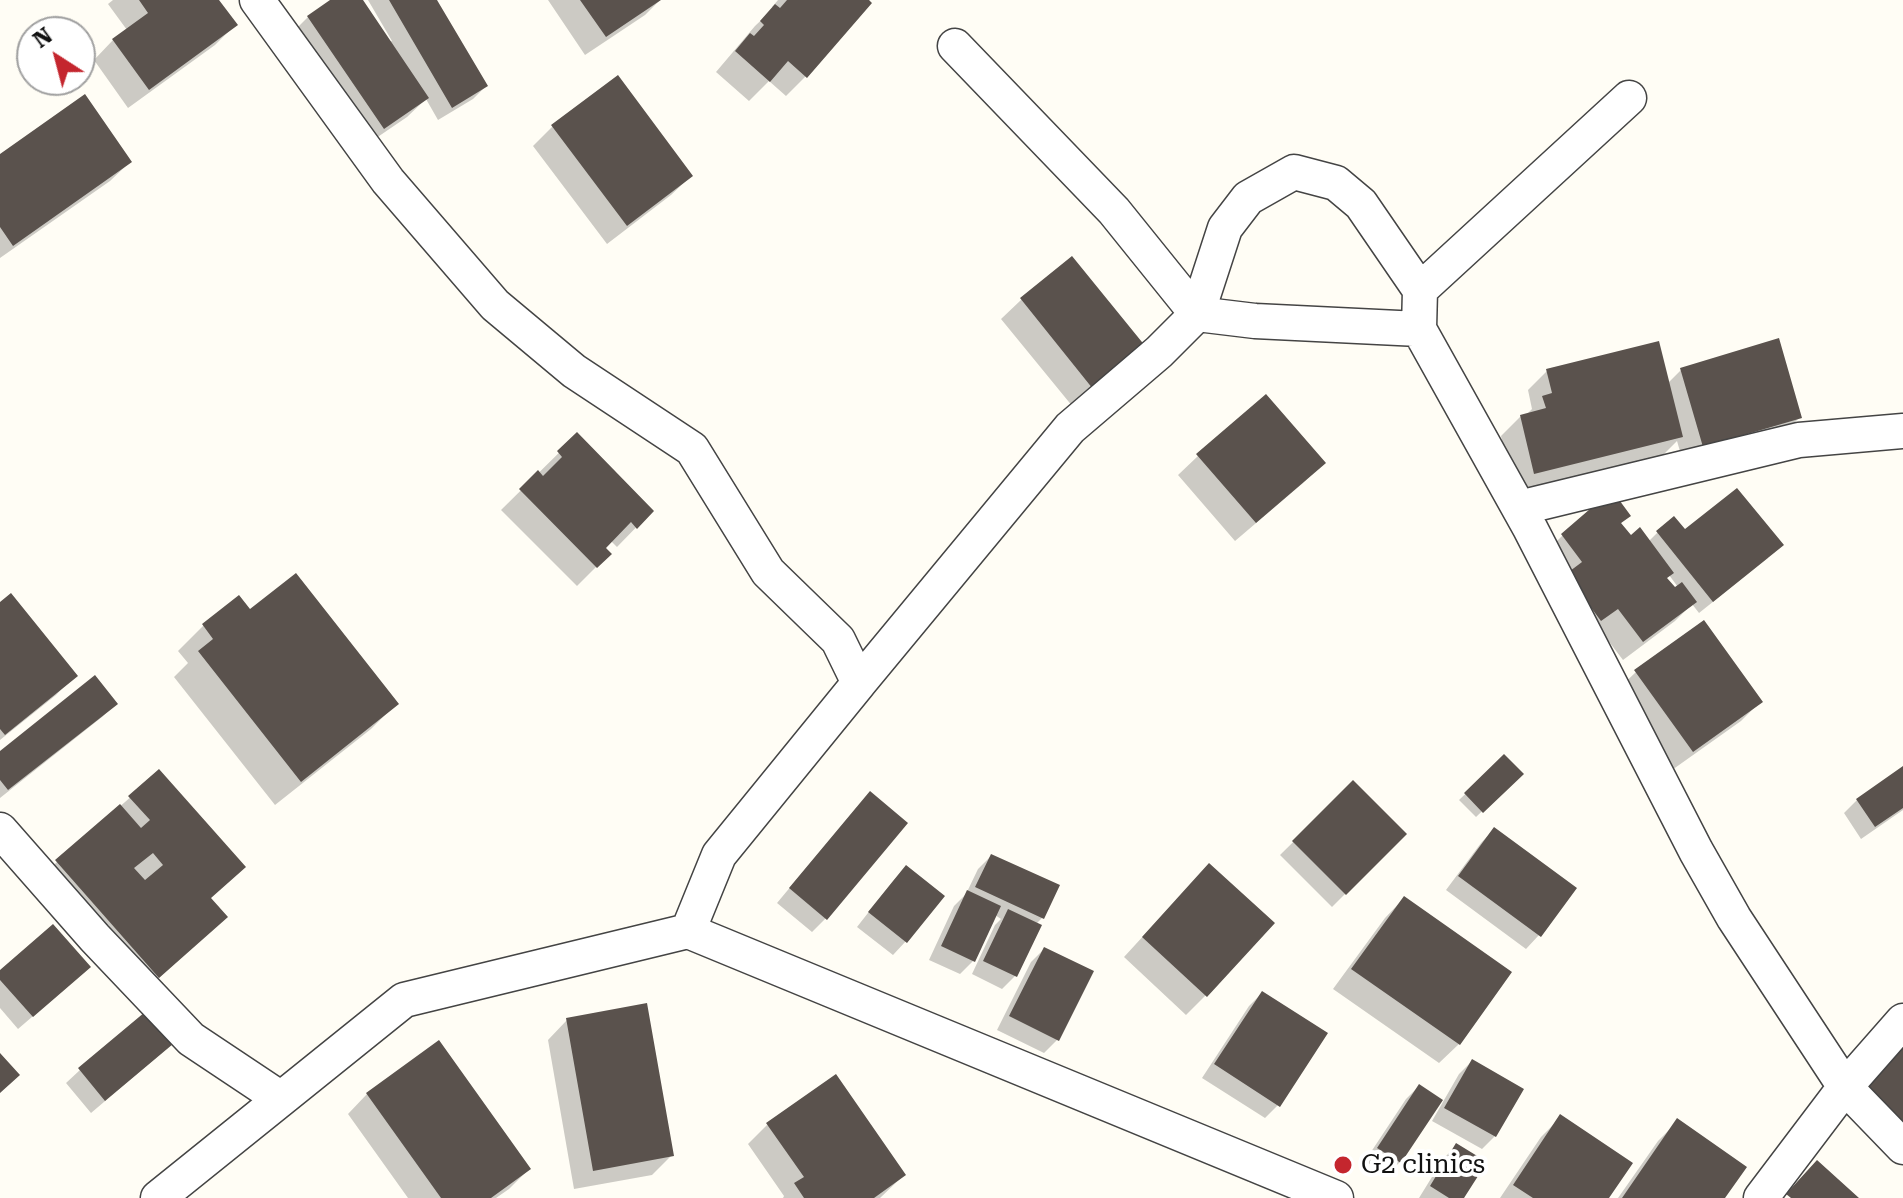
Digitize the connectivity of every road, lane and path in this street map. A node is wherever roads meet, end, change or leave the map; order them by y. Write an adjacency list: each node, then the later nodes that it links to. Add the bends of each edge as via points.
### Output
1 (257, 0): 9 (street, via 388,181 495,305 574,371 692,449 768,572 838,640)
2 (955, 46): 5 (street, via 1114,211)
3 (1629, 98): 4 (street)
4 (1420, 290): 5 (street, via 1361,204 1336,183 1294,172 1248,198 1225,228); 6 (street)
5 (1197, 314): 6 (street); 9 (street, via 1070,428)
6 (1419, 329): 8 (street)
7 (1903, 431): 8 (street, via 1799,440)
8 (1519, 508): 13 (street, via 1696,851)
9 (859, 683): 11 (street, via 719,855)
10 (0, 830): 14 (street, via 191,1039)
11 (688, 931): 14 (street, via 404,1000); 17 (street)
12 (1903, 1021): 13 (street)
13 (1845, 1087): 15 (street); 18 (street)
14 (281, 1099): 16 (street)
15 (1903, 1147)
16 (158, 1198)
17 (1336, 1198)
18 (1761, 1198)

